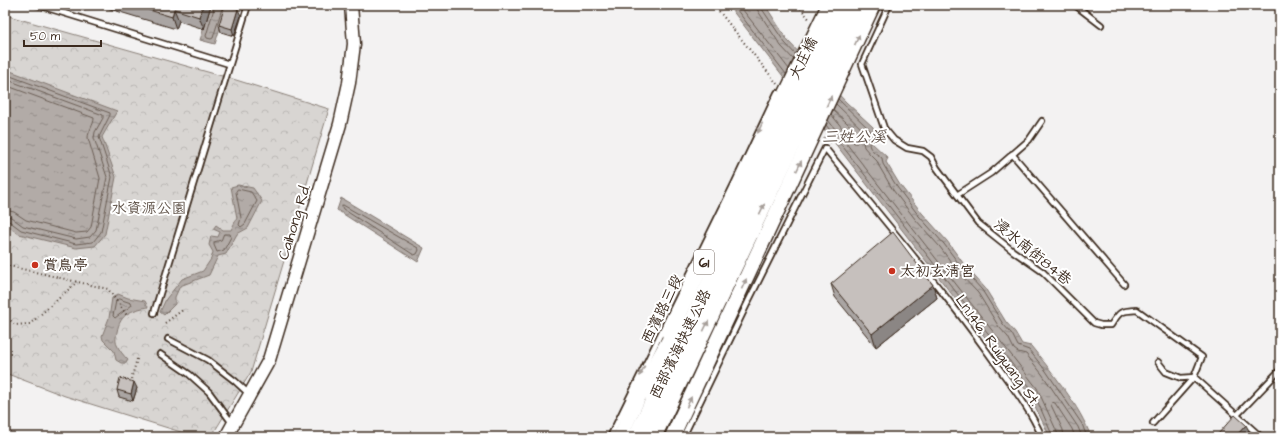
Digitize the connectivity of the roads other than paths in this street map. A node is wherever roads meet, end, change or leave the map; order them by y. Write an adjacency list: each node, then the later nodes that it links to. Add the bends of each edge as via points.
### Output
1 (38, 5): 11 (lane)
2 (248, 5): 11 (lane)
3 (351, 5): 26 (street, Caihong Rd., via 354,44 340,124 269,360)
4 (828, 5): 12 (main road, 大庄橋 / 61, via 814,25)
5 (842, 5): 12 (highway, 大庄橋 / 61, via 821,50)
6 (858, 5): 12 (highway, 大庄橋 / 61, via 832,61)
7 (873, 5): 37 (main road, one-way to 7)
8 (889, 5): 16 (lane, 浸水南街84巷, via 862,64 884,128 894,140 930,157)
9 (1075, 5): 10 (lane)
10 (1101, 25)
11 (229, 64): 18 (lane)
12 (793, 98): 15 (highway, 西部濱海快速公路 / 61); 20 (highway, 西部濱海快速公路 / 61, one-way to 12); 25 (main road, 西濱路三段 / 61); 32 (lane, 西濱路三段, one-way to 32, via 735,182)
13 (1042, 121): 14 (lane, via 1029,140)
14 (1012, 154): 16 (lane, via 991,173); 17 (lane)
15 (753, 191): 25 (highway); 34 (highway, 西部濱海快速公路 / 61)
16 (957, 195): 24 (lane, 浸水南街84巷, via 978,223 1043,272 1094,323 1112,325 1118,313 1137,310 1202,357)
17 (1124, 284)
18 (154, 313)
19 (168, 339): 26 (lane, via 208,360)
20 (693, 352): 35 (highway, 西部濱海快速公路 / 61); 36 (highway)
21 (160, 354): 30 (lane, via 209,392)
22 (1158, 362): 24 (lane, via 1166,372 1181,378)
23 (1280, 370): 27 (lane)
24 (1194, 377): 27 (lane); 29 (lane)
25 (641, 392): 33 (main road, 西濱路三段 / 61)
26 (250, 395): 30 (street, Caihong Rd.)
27 (1237, 414): 28 (lane); 40 (lane)
28 (1232, 420)
29 (1153, 423)
30 (233, 425): 31 (street, Caihong Rd.)
31 (226, 437)
32 (610, 437)
33 (620, 437)
34 (636, 437)
35 (653, 437)
36 (660, 437)
37 (672, 437)
38 (683, 437): 39 (lane, Ln.146, Ruiguang St., via 825,148 969,326 1018,395)
39 (1042, 437)
40 (1261, 437)

